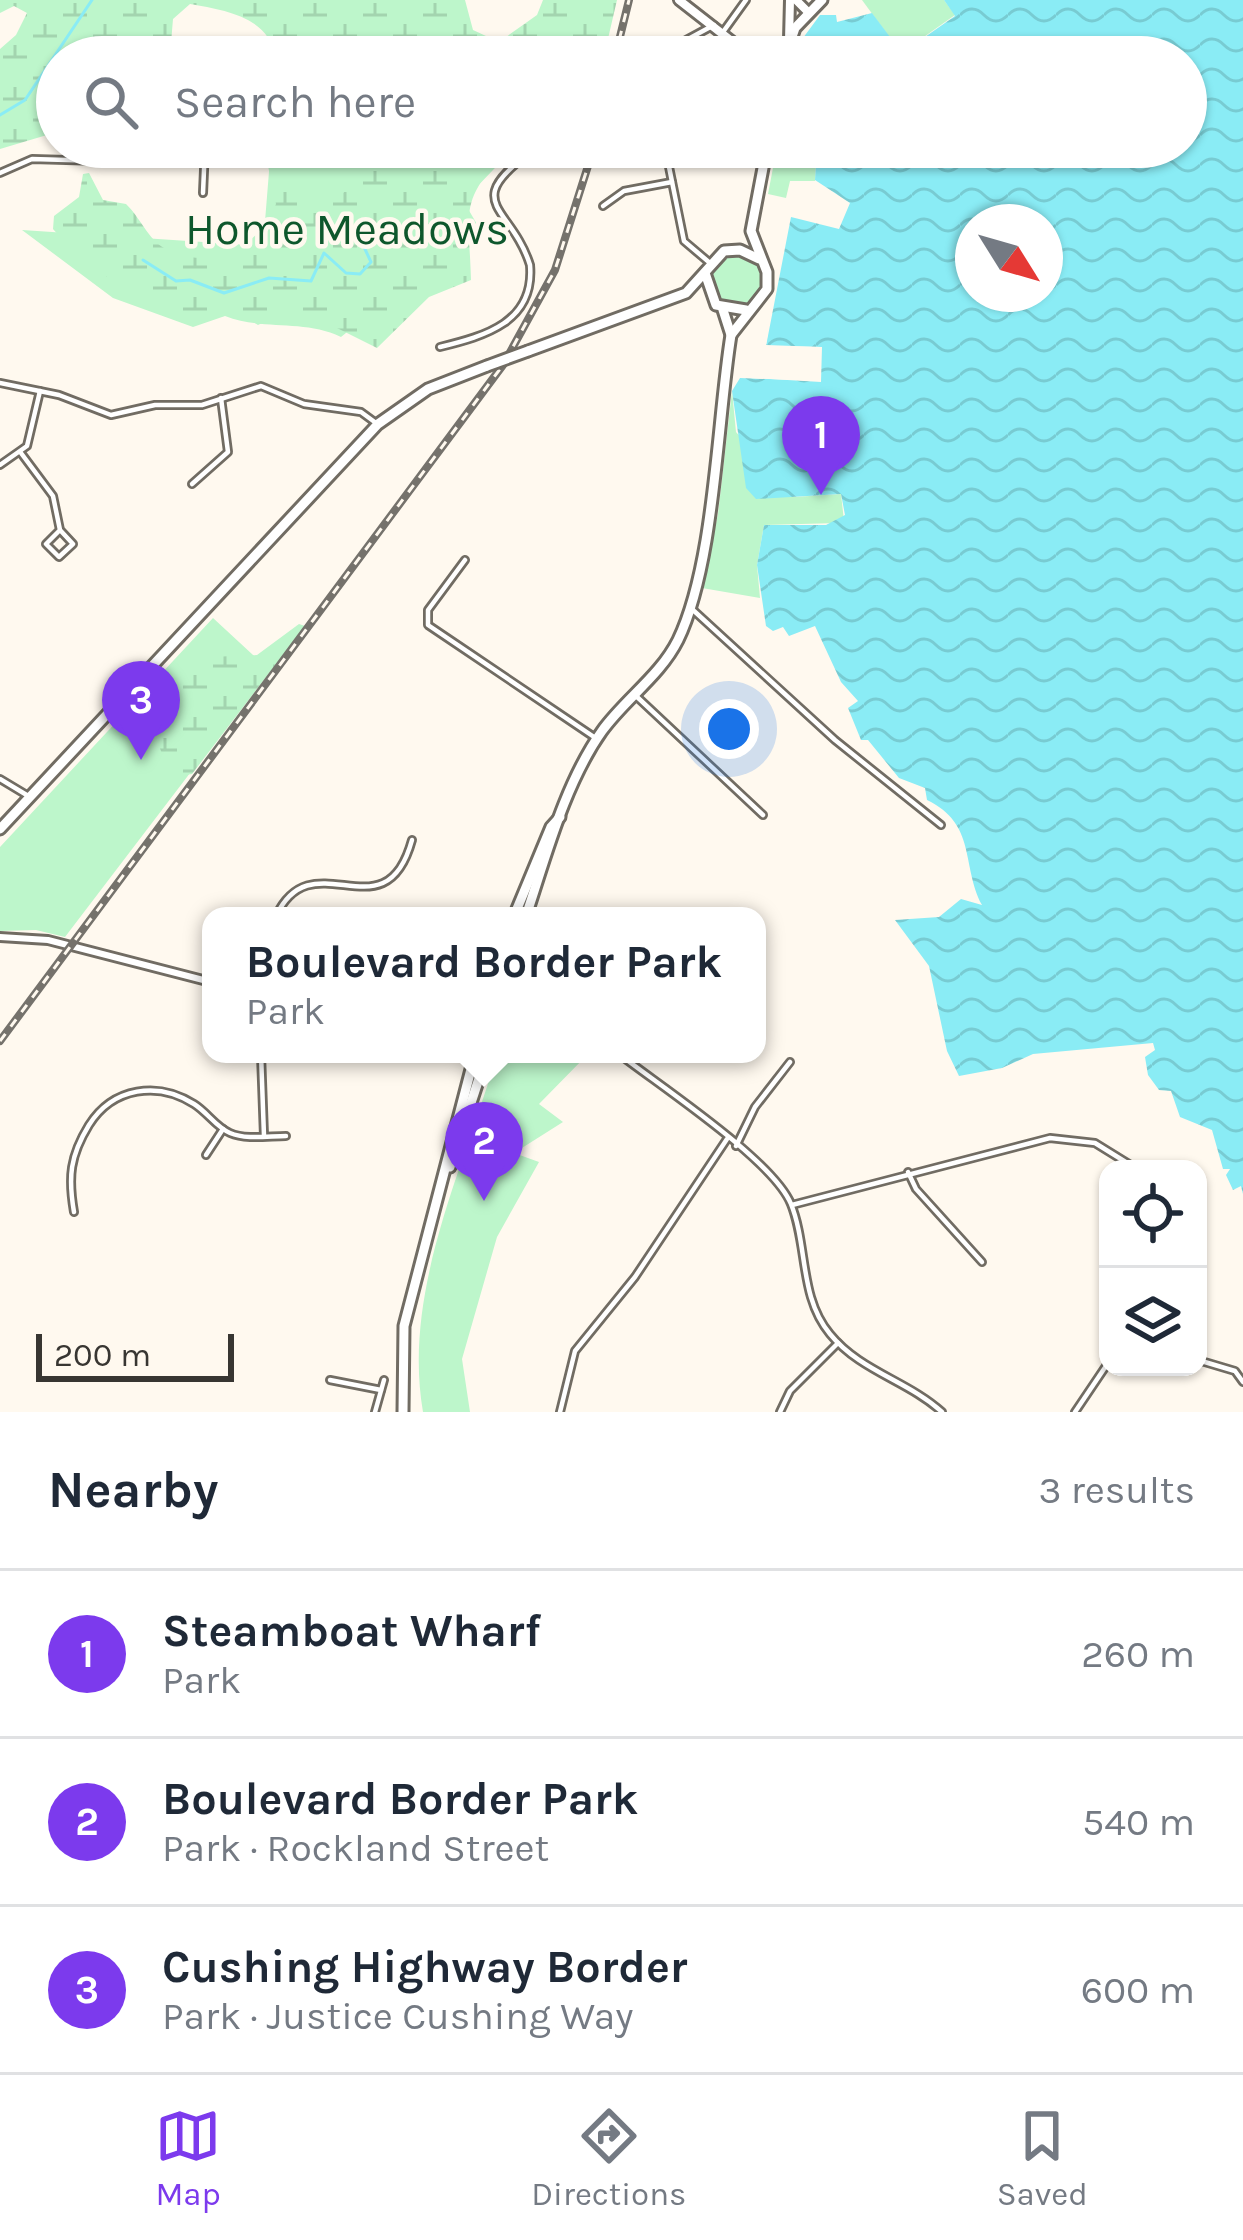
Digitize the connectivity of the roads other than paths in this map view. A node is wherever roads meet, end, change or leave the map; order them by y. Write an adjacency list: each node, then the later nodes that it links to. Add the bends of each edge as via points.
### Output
1 (680, 0): 6 (main road)
2 (746, 0): 7 (street)
3 (793, 0): 5 (main road); 10 (main road)
4 (822, 0): 5 (main road)
5 (807, 6): 11 (main road)
6 (714, 25): 7 (main road); 8 (street)
7 (724, 32): 9 (main road)
8 (694, 36)
9 (728, 36)
10 (790, 36)
11 (792, 36)
12 (36, 159): 17 (street)
13 (204, 168): 19 (street)
14 (510, 168): 30 (street, via 494,199 530,265 520,305 502,327)
15 (669, 168): 18 (street)
16 (763, 168): 21 (main road)
17 (0, 173)
18 (672, 182): 20 (street, via 624,191); 24 (street, via 684,241)
19 (202, 193)
20 (603, 206)
21 (751, 231): 22 (main road); 23 (main road)
22 (734, 249): 23 (main road); 24 (main road)
23 (759, 259): 27 (main road, via 767,289)
24 (708, 268): 25 (main road); 26 (main road)
25 (686, 293): 26 (main road); 34 (main road, bridge, via 428,388)
26 (710, 298): 28 (main road)
27 (751, 309): 28 (main road); 29 (main road)
28 (724, 310): 29 (main road)
29 (731, 335): 40 (main road)
30 (440, 347)
31 (0, 383): 32 (street)
32 (40, 391): 33 (street, via 111,415); 35 (street)
33 (221, 398): 34 (street, via 266,386 308,405 362,412); 37 (street, via 228,452)
34 (378, 424): 44 (main road)
35 (21, 453): 36 (street); 38 (street, via 53,496)
36 (0, 465)
37 (192, 484)
38 (60, 530): 38 (street, via 46,544 59,557 73,544)
39 (465, 560): 42 (street, via 428,610 428,625)
40 (688, 609): 41 (main road, via 672,650); 47 (street)
41 (635, 695): 42 (main road); 45 (street)
42 (597, 739): 46 (main road)
43 (0, 779): 44 (street)
44 (30, 797): 48 (main road)
45 (763, 815)
46 (560, 817): 51 (main road); 52 (main road)
47 (941, 825)
48 (0, 829)
49 (412, 840): 50 (street, via 400,872 384,885 315,881)
50 (282, 907)
51 (518, 907)
52 (529, 907)
53 (0, 937): 54 (street, via 48,940)
54 (202, 980)
55 (790, 1062): 64 (street)
56 (261, 1063): 61 (street)
57 (473, 1063): 68 (main road)
58 (485, 1063): 68 (main road)
59 (631, 1063): 63 (street)
60 (223, 1129): 61 (street); 65 (street); 70 (street, via 177,1095 144,1090 116,1097 73,1156)
61 (264, 1136): 62 (street)
62 (286, 1136)
63 (728, 1139): 64 (street); 83 (street, via 573,1354)
64 (736, 1146): 69 (street)
65 (206, 1156)
66 (1127, 1160): 67 (street, via 1090,1141 1050,1138)
67 (908, 1172): 69 (street); 71 (street)
68 (445, 1177): 81 (main road, via 404,1326)
69 (792, 1205): 72 (street, via 814,1306)
70 (74, 1212)
71 (982, 1262)
72 (838, 1343): 84 (street); 85 (street)
73 (1207, 1363): 75 (street)
74 (1243, 1365): 75 (street)
75 (1235, 1371): 79 (street)
76 (1100, 1376): 86 (street)
77 (330, 1381): 80 (street)
78 (384, 1381): 80 (street)
79 (1243, 1382)
80 (381, 1390): 82 (street)
81 (402, 1411)
82 (375, 1412)
83 (560, 1412)
84 (780, 1412)
85 (942, 1412)
86 (1076, 1412)

